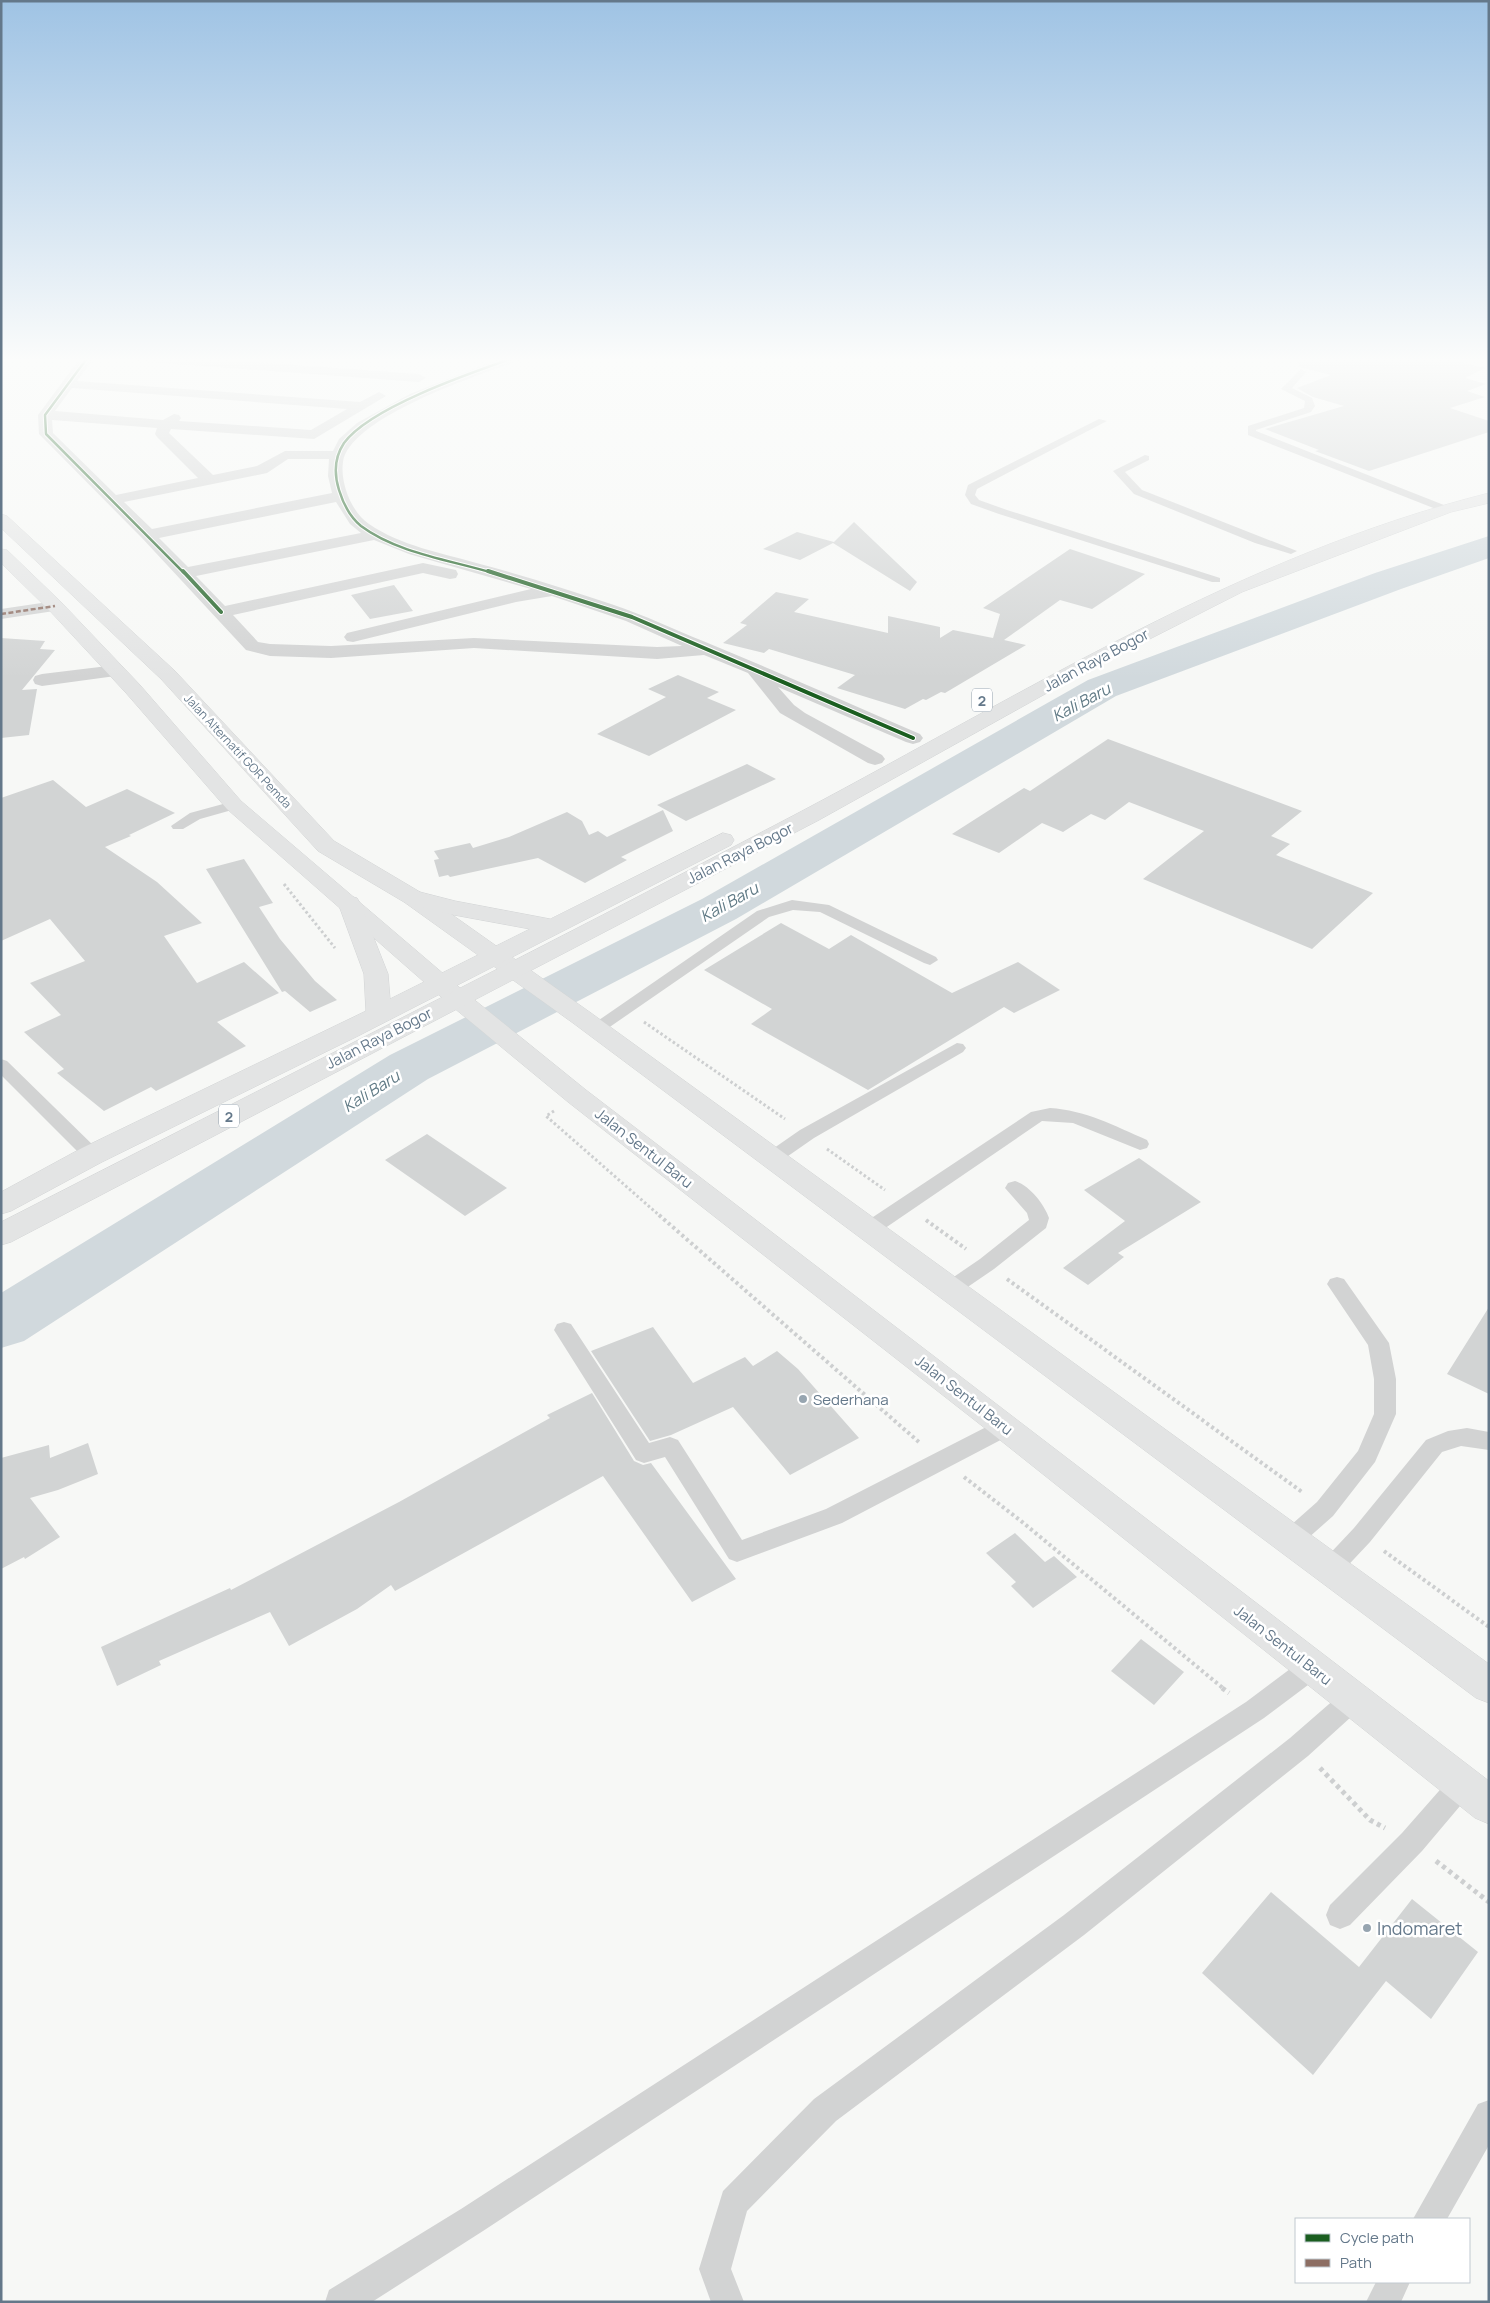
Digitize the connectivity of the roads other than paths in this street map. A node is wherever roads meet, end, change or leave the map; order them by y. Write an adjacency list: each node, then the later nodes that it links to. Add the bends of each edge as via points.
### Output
1 (76, 464): 12 (street)
2 (193, 464): 8 (street)
3 (270, 464): 8 (street, via 262,470)
4 (335, 464): 10 (street)
5 (1016, 464): 21 (lane, via 972,487 970,495 976,502 1003,512)
6 (1132, 464): 18 (lane, via 1118,471 1138,492)
7 (1331, 464): 13 (lane)
8 (210, 481): 12 (street)
9 (1489, 485): 13 (main road, Jalan Raya Bogor / 2)
10 (340, 496): 16 (street); 17 (street, via 359,525)
11 (1489, 498): 14 (main road, Jalan Raya Bogor / 2)
12 (112, 500): 16 (street)
13 (1427, 502): 14 (lane); 18 (main road, Jalan Raya Bogor / 2)
14 (1445, 509): 33 (main road, Jalan Raya Bogor / 2, via 1236,588)
15 (1, 519): 38 (main road, Jalan Alternatif GOR Pemda, via 168,675 326,846)
16 (148, 535): 20 (street)
17 (376, 535): 20 (street); 22 (street, via 429,555)
18 (1291, 551): 21 (main road, Jalan Raya Bogor / 2)
19 (1, 554): 24 (main road)
20 (185, 574): 25 (street)
21 (1216, 580): 32 (main road, Jalan Raya Bogor / 2)
22 (553, 591): 23 (street); 27 (street, via 623,613)
23 (516, 597): 25 (street, via 424,568); 28 (street)
24 (55, 606): 26 (street); 30 (main road)
25 (221, 612): 28 (street, via 252,646)
26 (1, 614)
27 (706, 649): 28 (street, via 657,653 474,642 331,652); 29 (street)
28 (298, 651)
29 (754, 669): 34 (street); 35 (street, via 798,718)
30 (116, 671): 31 (street); 36 (main road)
31 (42, 680)
32 (986, 698): 33 (main road); 34 (main road, Jalan Raya Bogor / 2)
33 (1007, 707): 42 (main road, Jalan Raya Bogor / 2, via 811,815)
34 (913, 738): 35 (main road, Jalan Raya Bogor / 2)
35 (874, 759): 40 (main road, Jalan Raya Bogor / 2)
36 (234, 805): 37 (lane, via 195,816); 39 (main road)
37 (178, 826)
38 (412, 897): 40 (main road); 42 (main road, Jalan Alternatif GOR Pemda)
39 (350, 902): 43 (main road); 44 (main road, via 376,974)
40 (553, 926): 42 (main road, Jalan Raya Bogor / 2)
41 (930, 960): 45 (lane, via 824,908 792,905 763,914 622,1010)
42 (512, 970): 43 (main road, Jalan Raya Bogor / 2); 45 (main road)
43 (455, 997): 44 (main road, Jalan Raya Bogor / 2); 54 (main road, Jalan Raya Bogor / 2); 59 (main road, Jalan Sentul Baru, via 577,1096)
44 (380, 1015): 49 (main road, Jalan Raya Bogor / 2)
45 (589, 1023): 50 (main road)
46 (957, 1048): 50 (lane, via 807,1134)
47 (1, 1065): 49 (lane)
48 (1140, 1144): 53 (lane, via 1071,1115 1042,1114)
49 (92, 1155): 52 (main road, Jalan Raya Bogor / 2)
50 (771, 1159): 53 (main road)
51 (1015, 1188): 55 (lane, via 1037,1211 1039,1224)
52 (2, 1202)
53 (868, 1230): 57 (main road)
54 (1, 1235)
55 (987, 1264): 57 (lane)
56 (1337, 1284): 61 (lane, via 1378,1343 1385,1379 1385,1414 1367,1456 1326,1508)
57 (949, 1290): 61 (main road)
58 (564, 1330): 59 (lane, via 644,1454 670,1446 737,1552 834,1516)
59 (1006, 1427): 63 (main road, Jalan Sentul Baru)
60 (1489, 1440): 62 (lane, via 1449,1438 1434,1446)
61 (1290, 1540): 62 (main road)
62 (1330, 1569): 64 (main road)
63 (1311, 1668): 65 (main road, Jalan Sentul Baru); 72 (lane, via 1255,1710)
64 (1489, 1686)
65 (1352, 1699): 66 (main road, Jalan Sentul Baru); 73 (lane, via 1299,1747 1074,1925 824,2110 734,2202 715,2269)
66 (1462, 1784): 67 (main road, Jalan Sentul Baru); 68 (lane, via 1412,1842)
67 (1489, 1805)
68 (1340, 1915)
69 (1489, 2115): 70 (lane)
70 (1430, 2218)
71 (1393, 2283): 74 (lane)
72 (341, 2302)
73 (728, 2302)
74 (1382, 2302)

